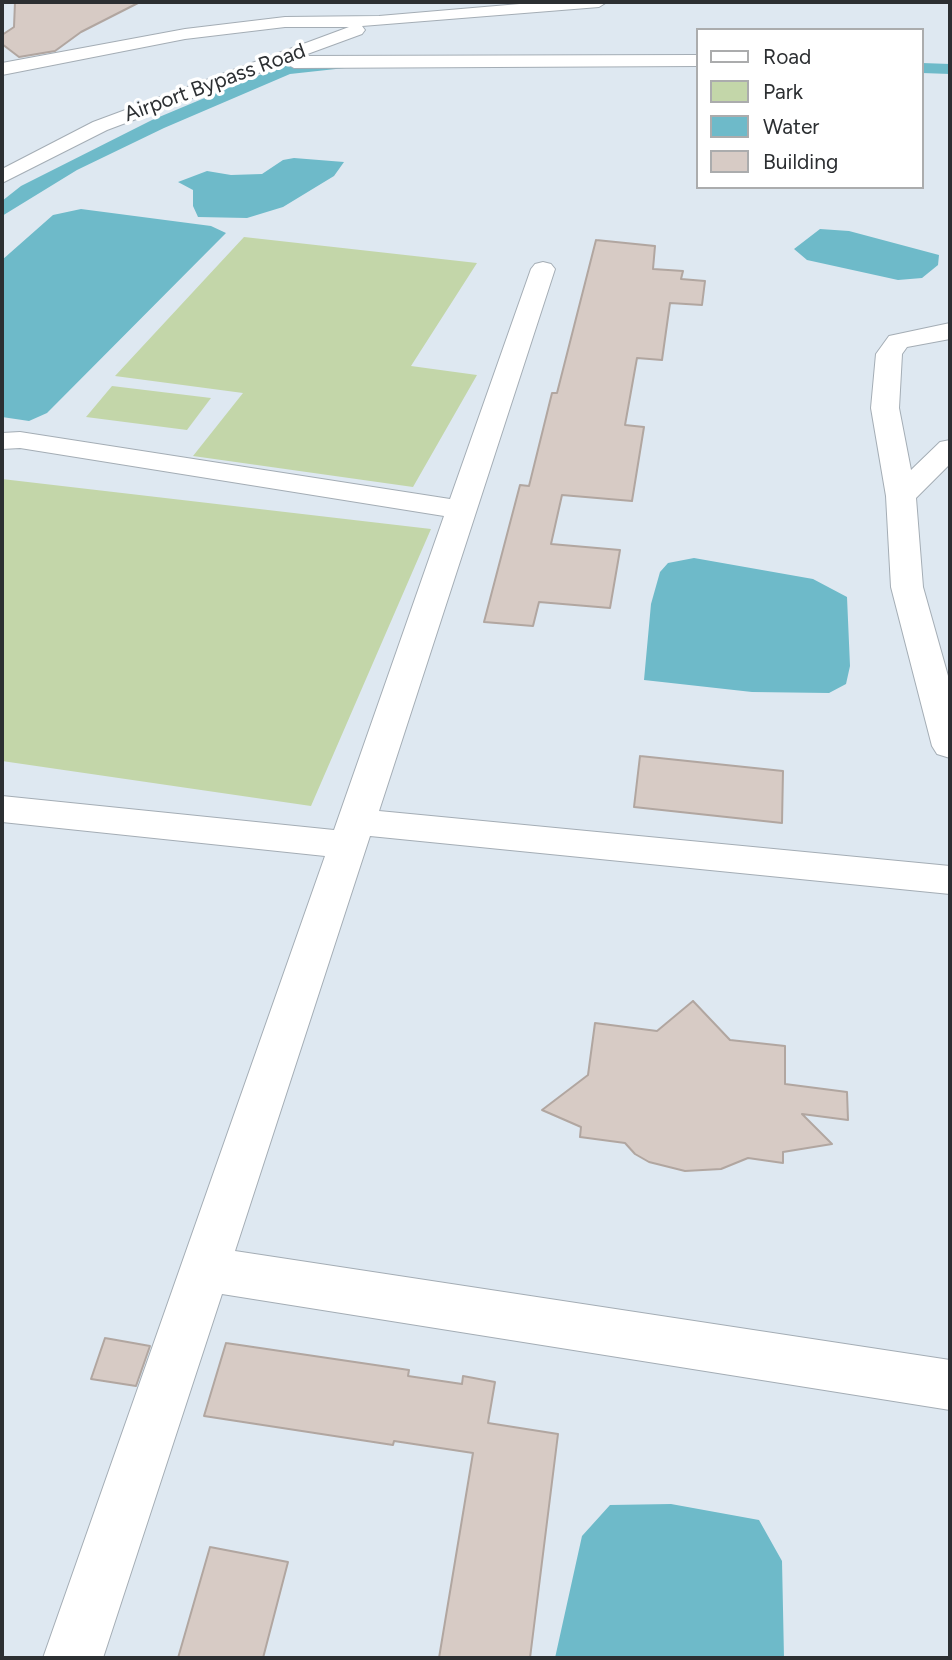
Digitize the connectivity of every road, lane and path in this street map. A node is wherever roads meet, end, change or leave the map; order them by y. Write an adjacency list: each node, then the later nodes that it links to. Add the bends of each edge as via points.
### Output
1 (434, 2): 3 (street, Airport Bypass Road)
2 (599, 2): 3 (street)
3 (379, 22): 5 (street, Airport Bypass Road); 6 (street, via 285,22 210,31)
4 (696, 61): 5 (street)
5 (270, 62): 7 (street, Airport Bypass Road, via 100,126)
6 (2, 69)
7 (2, 177)
8 (543, 269): 13 (street)
9 (950, 331): 12 (street, via 898,341 889,354 885,408)
10 (2, 441): 13 (street, via 20,440)
11 (950, 448): 12 (street)
12 (901, 496): 14 (street, via 907,587)
13 (462, 509): 16 (street)
14 (950, 746)
15 (2, 808): 16 (street)
16 (352, 834): 17 (street); 18 (street)
17 (950, 880)
18 (205, 1269): 19 (street); 20 (street)
19 (950, 1385)
20 (73, 1658)

